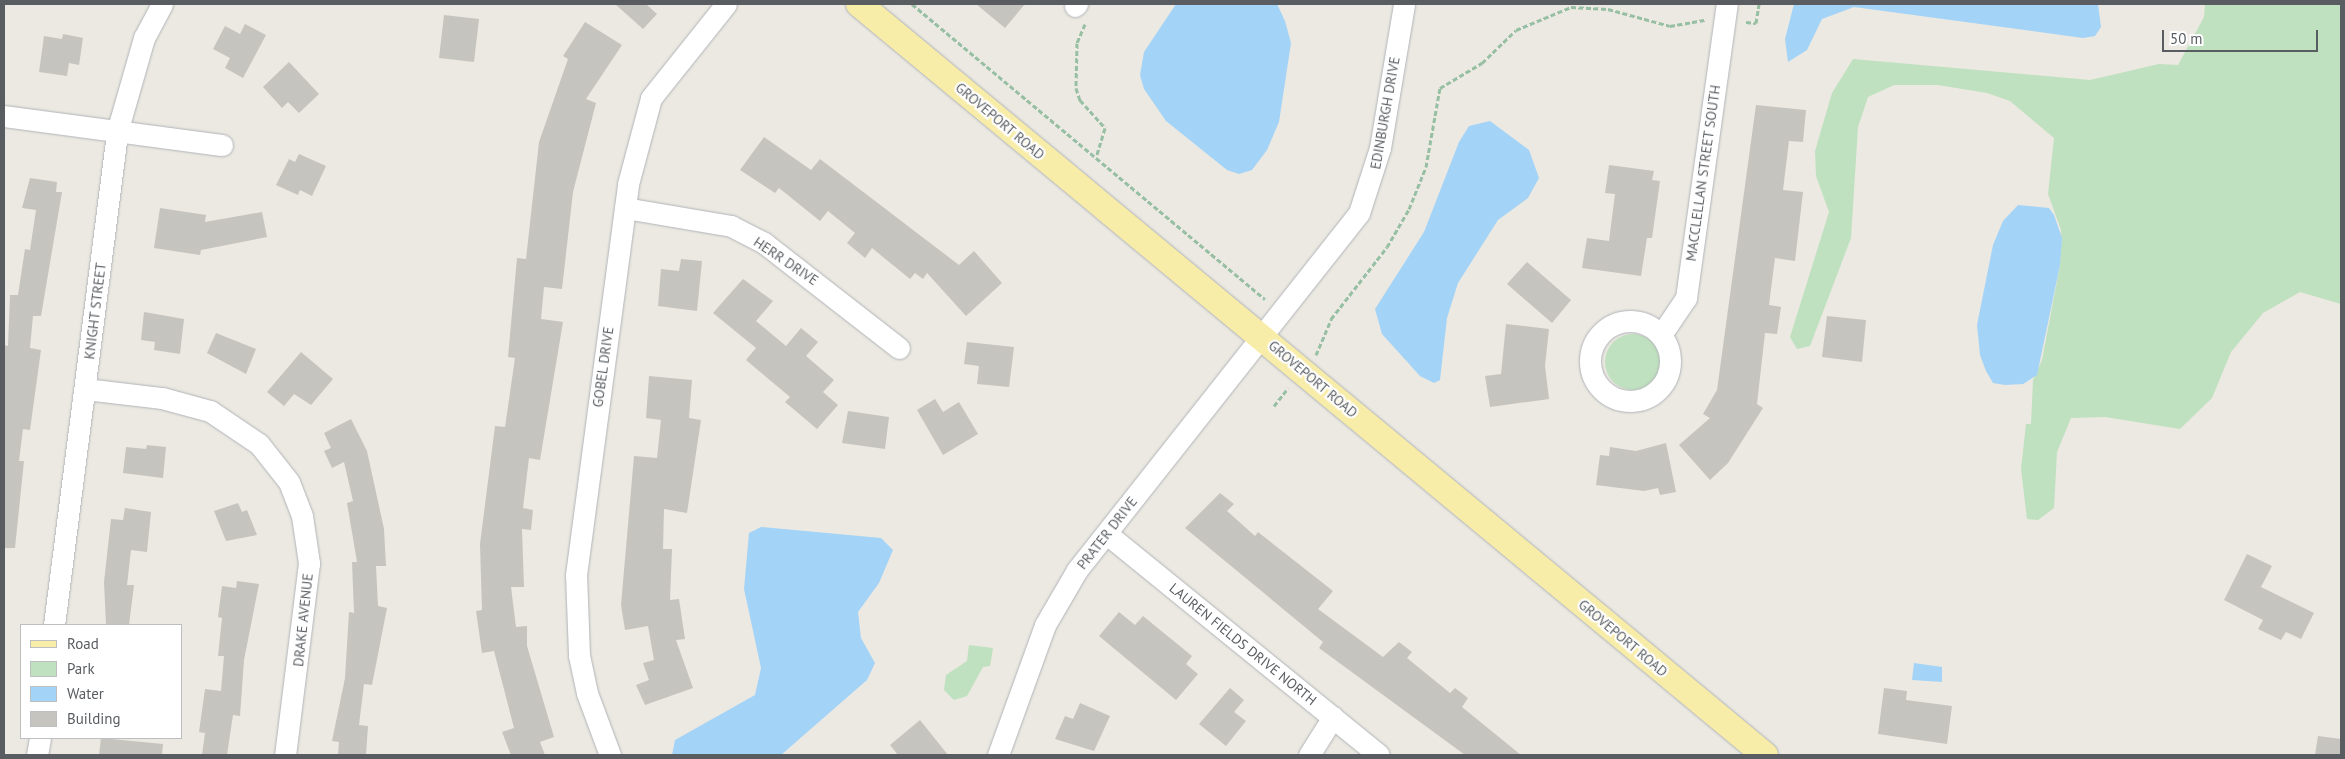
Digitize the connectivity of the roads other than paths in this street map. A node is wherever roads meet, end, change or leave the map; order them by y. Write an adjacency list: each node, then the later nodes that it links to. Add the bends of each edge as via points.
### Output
1 (162, 4): 7 (street, KNIGHT STREET, via 144,38)
2 (726, 4): 9 (street, GOBEL DRIVE, via 651,98 640,128)
3 (858, 4): 10 (main road, GROVEPORT ROAD)
4 (1404, 4): 10 (street, EDINBURGH DRIVE, via 1372,181 1359,213)
5 (1726, 12): 11 (street, MACCLELLAN STREET SOUTH, via 1686,298)
6 (4, 116): 7 (street)
7 (118, 132): 8 (street); 13 (street, KNIGHT STREET)
8 (222, 145)
9 (625, 208): 12 (street, HERR DRIVE, via 731,226 764,243); 20 (street, GOBEL DRIVE, via 576,575 579,655 587,693)
10 (1260, 335): 14 (street, PRATER DRIVE); 24 (main road, GROVEPORT ROAD)
11 (1661, 335)
12 (899, 348)
13 (85, 388): 15 (street, KNIGHT STREET); 19 (street, DRAKE AVENUE, via 162,398 210,411 259,444 289,482 308,539 308,583)
14 (1107, 534): 16 (street, LAUREN FIELDS DRIVE NORTH); 21 (street, PRATER DRIVE, via 1077,570 1045,624)
15 (54, 624)
16 (1333, 718): 22 (street); 23 (street, LAUREN FIELDS DRIVE NORTH)
17 (40, 739): 18 (street)
18 (37, 755)
19 (285, 755)
20 (610, 755)
21 (998, 755)
22 (1310, 755)
23 (1379, 755)
24 (1765, 755)

